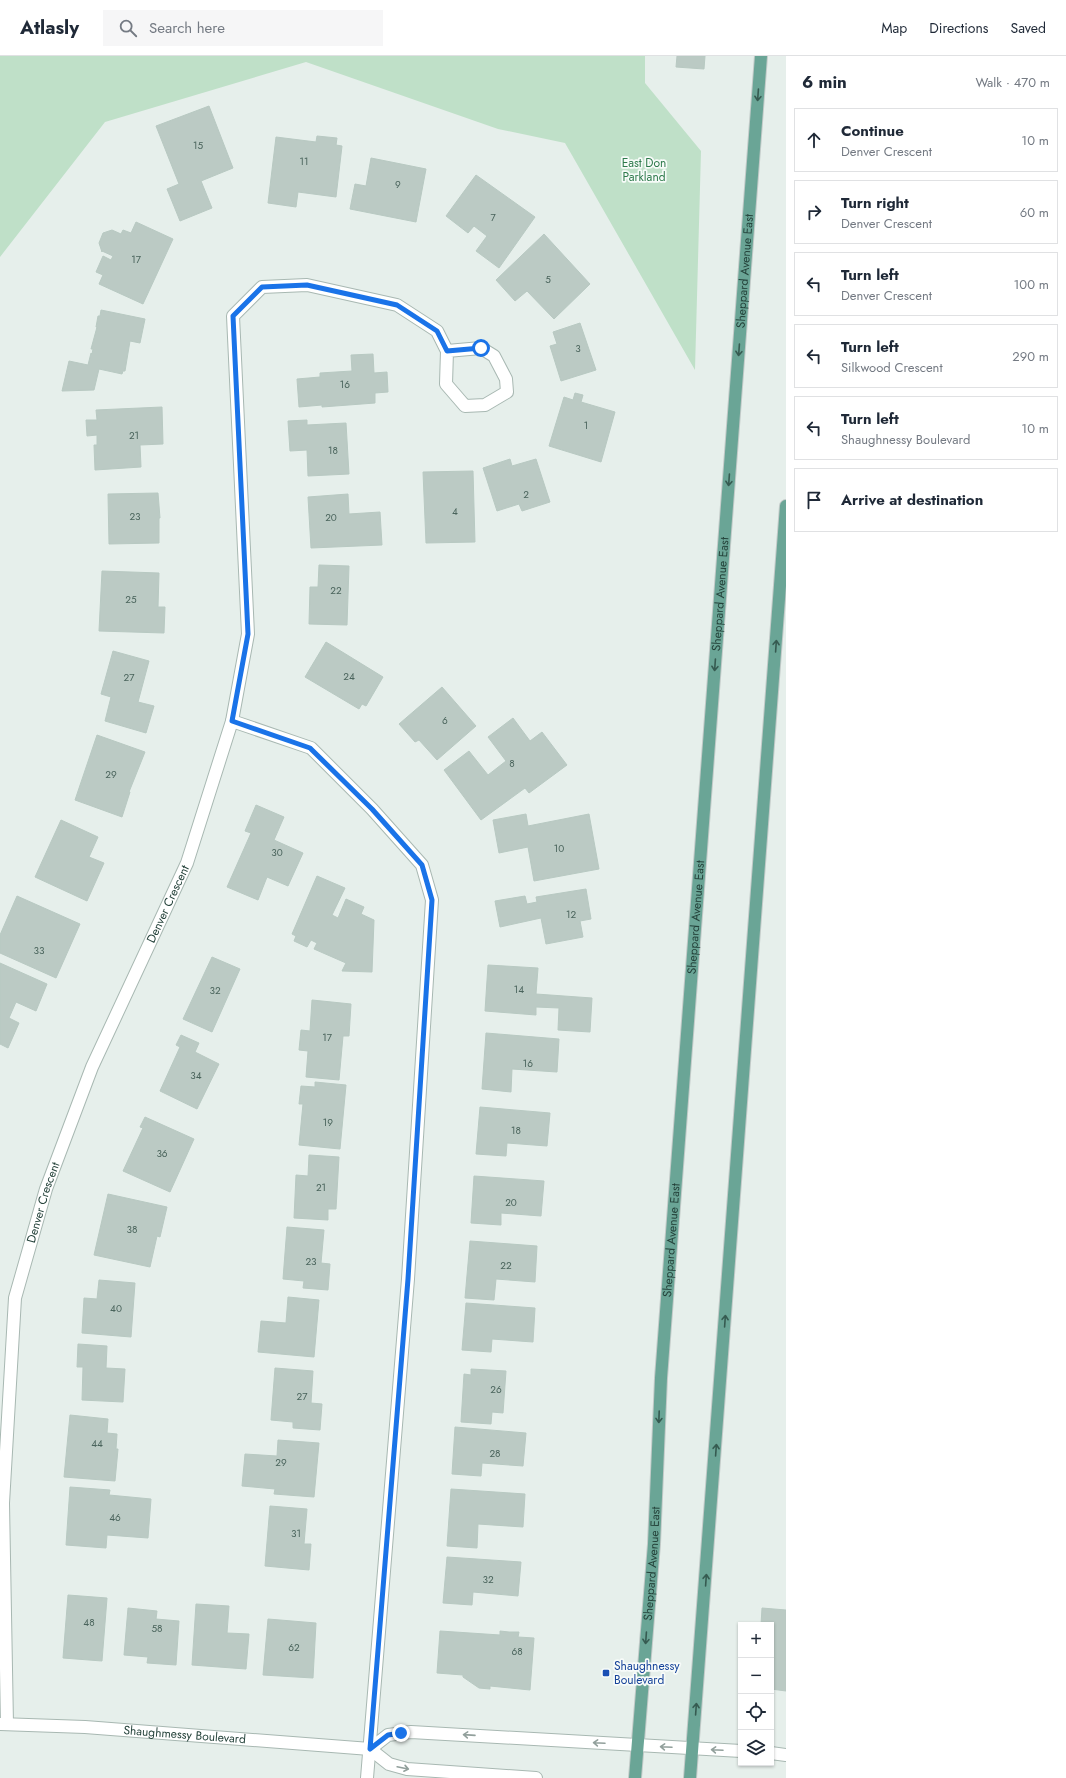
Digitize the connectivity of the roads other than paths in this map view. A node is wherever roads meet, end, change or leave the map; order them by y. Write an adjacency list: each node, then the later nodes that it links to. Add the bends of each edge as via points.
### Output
1 (761, 56): 6 (main road, Sheppard Avenue East, one-way to 6, via 661,1378 654,1544)
2 (447, 351): 2 (street, Denver Crescent, via 481,348 494,356 506,379 506,392 485,405 465,406 446,384); 4 (street, Denver Crescent, via 437,331 397,305 307,285 262,287 233,316 248,634)
3 (786, 506): 7 (main road, one-way to 3)
4 (232, 721): 5 (street, Denver Crescent, via 187,863 92,1067 70,1124 46,1189 15,1298 4,1502); 8 (street, via 310,748 372,809 422,865 432,900 408,1279)
5 (3, 1724): 8 (street, Shaughmessy Boulevard, via 85,1727)
6 (638, 1745): 7 (street, one-way to 6); 8 (street, one-way to 8, via 411,1732 388,1735); 14 (main road, Sheppard Avenue East)
7 (693, 1748): 9 (street, one-way to 7); 15 (main road)
8 (370, 1749): 12 (street); 13 (street, one-way to 13, via 389,1764 408,1769)
9 (738, 1751)
10 (774, 1753): 11 (street)
11 (786, 1754)
12 (367, 1778)
13 (536, 1778)
14 (635, 1778)
15 (690, 1778)

